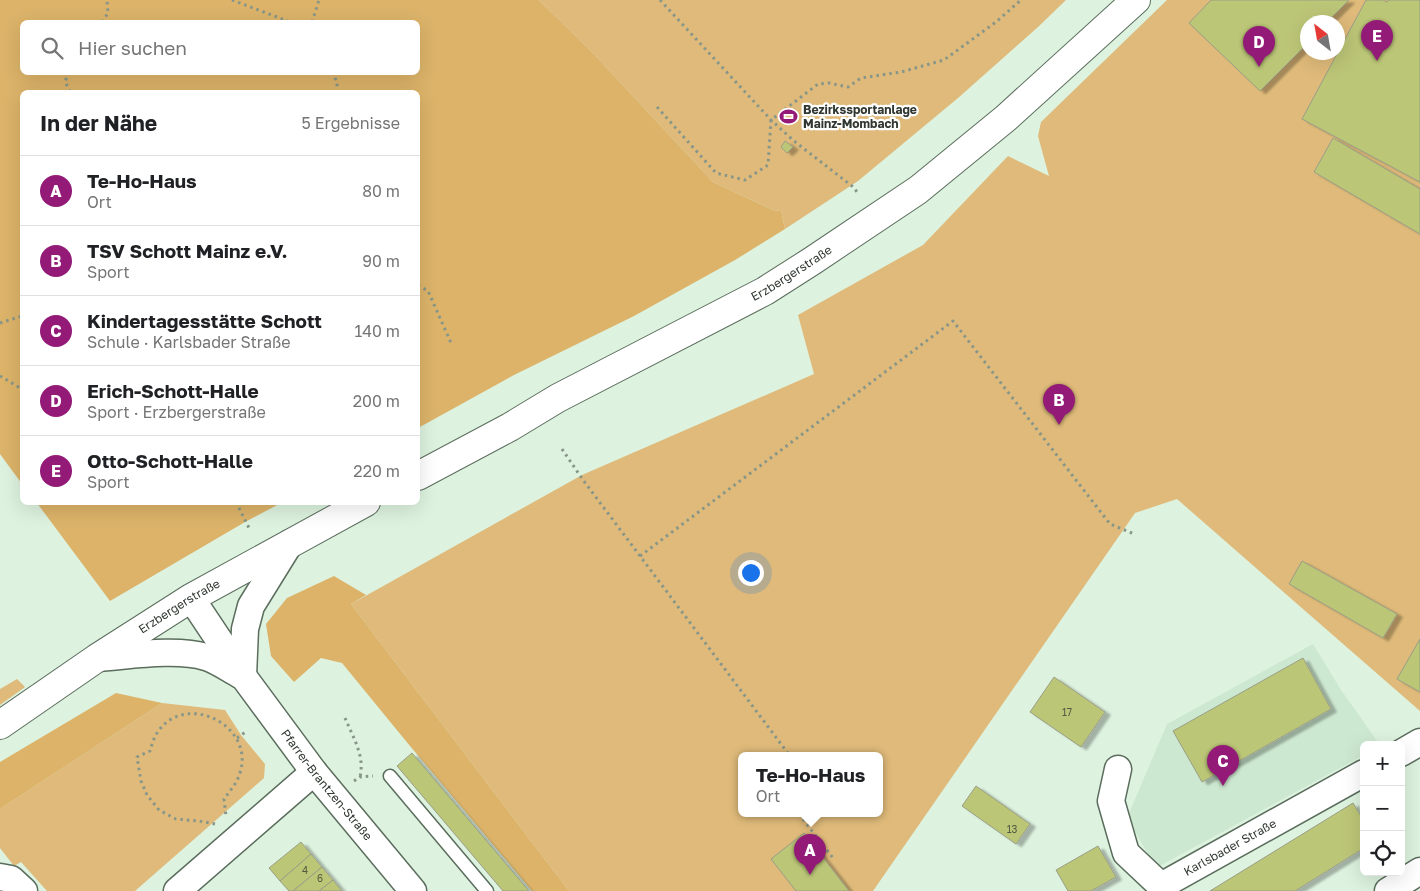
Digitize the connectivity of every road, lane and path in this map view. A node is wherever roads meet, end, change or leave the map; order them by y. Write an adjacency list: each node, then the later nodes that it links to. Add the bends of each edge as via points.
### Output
1 (107, 0): 7 (path, via 108,13)
2 (232, 0): 8 (path)
3 (320, 0): 9 (path)
4 (660, 0): 15 (path)
5 (1021, 0): 15 (path, via 944,60 901,72 861,78 848,87 818,84)
6 (1130, 3): 24 (main road, Erzbergerstraße, via 1006,118 925,184 812,261 765,291 558,398)
7 (103, 20)
8 (285, 20)
9 (313, 20)
10 (68, 75): 12 (path, via 65,81)
11 (334, 75): 13 (path)
12 (69, 90)
13 (337, 90)
14 (657, 107): 15 (path, via 716,173 745,180 768,165)
15 (772, 120): 16 (path)
16 (858, 192)
17 (420, 286): 20 (path, via 428,291)
18 (20, 317): 19 (path)
19 (0, 323)
20 (452, 344)
21 (0, 376): 22 (path)
22 (20, 388)
23 (562, 449): 30 (path)
24 (420, 475)
25 (238, 505): 27 (path)
26 (360, 505): 29 (main road, Erzbergerstraße)
27 (250, 530)
28 (1134, 534): 30 (path, via 1110,524 953,321)
29 (290, 543): 31 (main road, Erzbergerstraße); 33 (street, via 250,606 245,629)
30 (640, 556): 40 (path)
31 (191, 598): 32 (main road, Erzbergerstraße); 33 (street, Pfarrer-Brantzen-Straße)
32 (97, 658): 33 (street, Pfarrer-Brantzen-Straße, via 175,653 200,656 215,660); 35 (main road, Erzbergerstraße)
33 (243, 676): 42 (street, Pfarrer-Brantzen-Straße)
34 (345, 718): 44 (path, via 360,754)
35 (0, 725)
36 (247, 730): 37 (path)
37 (237, 738): 47 (path, via 242,763 232,790 224,799); 49 (path, via 218,720 203,715 185,715 174,718 160,729 150,751 137,757 141,781 159,810 176,819)
38 (1420, 742): 39 (street)
39 (1405, 750)
40 (787, 752)
41 (1118, 769): 43 (street, Karlsbader Straße, via 1112,801 1126,853 1161,886)
42 (314, 772): 54 (street); 55 (street, Pfarrer-Brantzen-Straße)
43 (1360, 775)
44 (360, 776): 45 (path); 46 (path)
45 (390, 776): 56 (lane)
46 (349, 785)
47 (226, 816)
48 (801, 817): 50 (path)
49 (217, 824)
50 (833, 858)
51 (1420, 871): 57 (street)
52 (0, 877): 53 (street, via 11,879)
53 (24, 891)
54 (177, 891)
55 (413, 891)
56 (487, 891)
57 (1388, 891)

